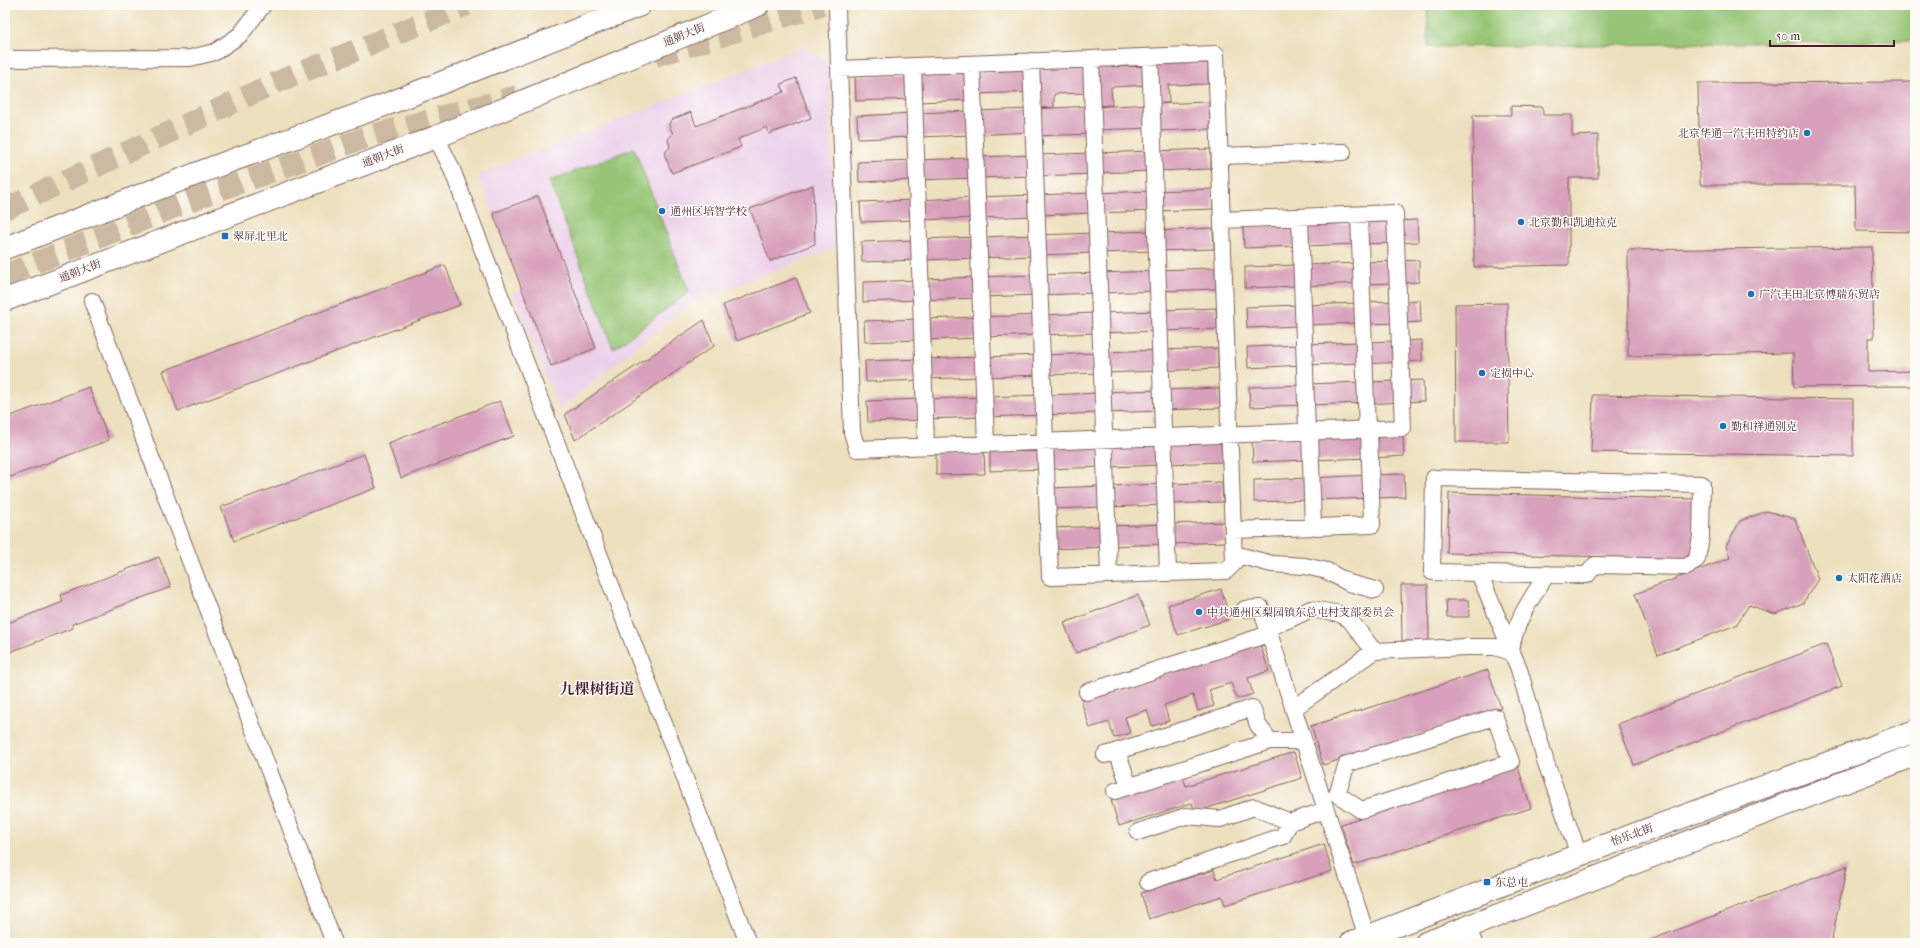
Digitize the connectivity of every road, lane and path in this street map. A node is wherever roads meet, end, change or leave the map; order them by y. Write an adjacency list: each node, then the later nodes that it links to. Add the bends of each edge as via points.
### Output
1 (263, 5): 6 (street, via 240,35 214,52 190,58)
2 (640, 5): 18 (main road, via 390,103 214,167)
3 (758, 5): 12 (main road, 通朝大街)
4 (837, 9): 11 (street)
5 (1150, 57): 7 (street); 14 (street, via 1216,54); 24 (street)
6 (5, 59)
7 (1091, 59): 8 (street); 25 (street)
8 (1031, 61): 9 (street); 26 (street)
9 (972, 64): 10 (street); 27 (street)
10 (913, 66): 11 (street); 28 (street)
11 (839, 69): 28 (street, via 852,432 857,449)
12 (436, 137): 19 (main road, 通朝大街); 55 (street, via 454,174)
13 (1342, 152): 14 (street)
14 (1220, 156): 17 (street)
15 (1359, 215): 16 (street); 21 (street); 21 (street, via 1396,214 1403,428)
16 (1300, 217): 17 (street); 22 (street)
17 (1222, 220): 23 (street)
18 (5, 248)
19 (5, 300)
20 (92, 301): 54 (street)
21 (1368, 430): 22 (street); 29 (street, via 1372,525)
22 (1308, 432): 23 (street); 29 (street)
23 (1230, 435): 24 (street); 30 (street)
24 (1163, 437): 25 (street); 32 (street)
25 (1104, 440): 26 (street); 35 (street)
26 (1045, 442): 27 (street); 35 (street, via 1050,577)
27 (986, 444): 28 (street)
28 (926, 446)
29 (1313, 527): 30 (street)
30 (1233, 530): 31 (street)
31 (1234, 554): 32 (street, via 1234,563 1226,571); 36 (street, via 1272,564 1305,566 1327,571 1348,583)
32 (1168, 573): 35 (street)
33 (1479, 573): 34 (street); 34 (street, via 1432,572 1434,478 1702,484 1701,537 1697,559 1687,567 1595,565 1587,575); 40 (street)
34 (1547, 574): 40 (street, via 1521,616 1513,636)
35 (1109, 575)
36 (1375, 590)
37 (1245, 609): 38 (street, via 1261,608)
38 (1268, 631): 39 (street, via 1311,609 1340,614 1350,620); 41 (street); 42 (street)
39 (1374, 651): 40 (street, via 1495,647); 42 (street)
40 (1511, 652): 50 (street, via 1546,763)
41 (1087, 692)
42 (1293, 709): 44 (street)
43 (1915, 731): 50 (main road, 怡乐北街)
44 (1303, 739): 45 (street); 47 (street)
45 (1270, 741): 45 (street, via 1122,788 1111,753 1252,708 1258,725)
46 (1915, 755): 52 (main road)
47 (1328, 801): 47 (street, via 1361,810 1511,762 1495,717 1347,764); 48 (street); 53 (street)
48 (1290, 822): 49 (street, via 1254,807 1220,819 1186,816); 51 (street, via 1283,836)
49 (1138, 832)
50 (1580, 855): 53 (main road, 怡乐北街)
51 (1148, 882)
52 (1471, 935): 56 (main road)
53 (1359, 940)
54 (334, 943)
55 (748, 943)
56 (1426, 943)

